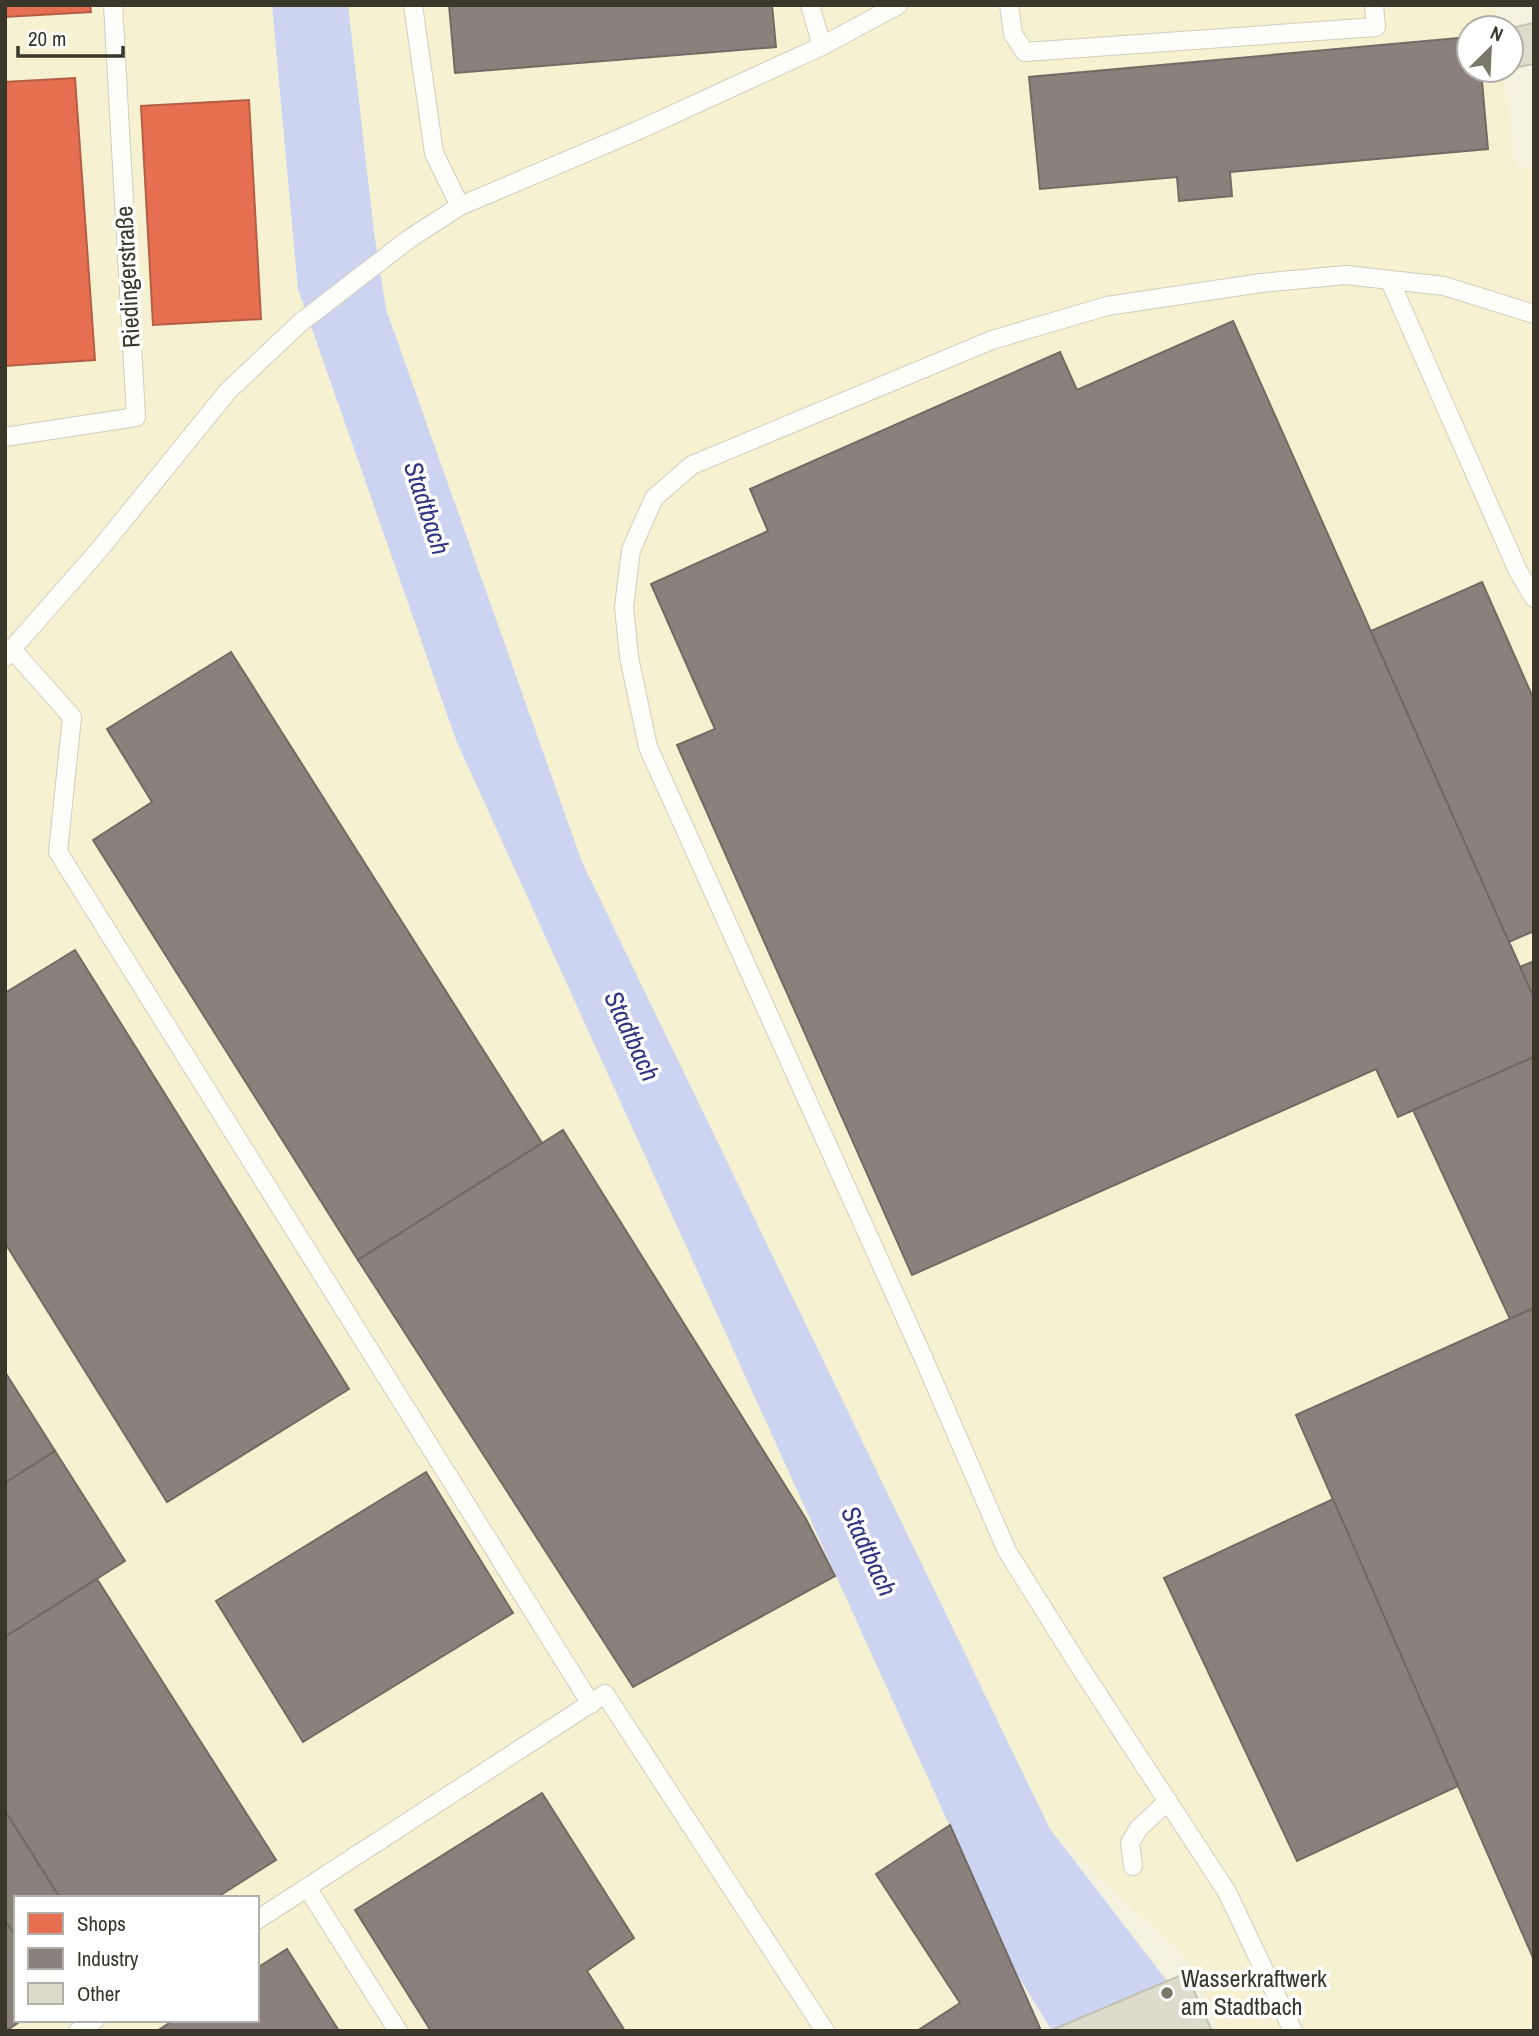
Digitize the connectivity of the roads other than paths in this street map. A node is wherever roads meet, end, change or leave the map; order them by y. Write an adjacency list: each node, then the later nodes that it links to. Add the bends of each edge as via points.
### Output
1 (113, 5): 11 (lane, Riedingerstraße, via 136,417)
2 (414, 5): 8 (lane, via 434,153)
3 (810, 5): 7 (lane)
4 (898, 5): 7 (lane)
5 (1009, 5): 6 (lane, via 1013,34 1025,52 1376,27)
6 (1374, 5)
7 (822, 46): 8 (lane)
8 (460, 206): 13 (lane, via 300,323 229,391 99,550)
9 (1390, 281): 10 (lane, via 1444,286); 12 (lane); 15 (lane, via 1346,275 1119,304 992,340 692,465 654,498 631,550 624,607 629,657 648,747 1007,1551)
10 (1534, 314)
11 (5, 437)
12 (1534, 598)
13 (7, 652): 14 (lane, via 72,717 58,852)
14 (591, 1704): 17 (lane); 20 (lane, via 605,1694)
15 (1168, 1801): 16 (lane, via 1130,1843); 21 (lane, via 1227,1892)
16 (1133, 1866)
17 (308, 1888): 18 (lane); 19 (lane)
18 (259, 1919)
19 (398, 2031)
20 (825, 2031)
21 (1293, 2031)

